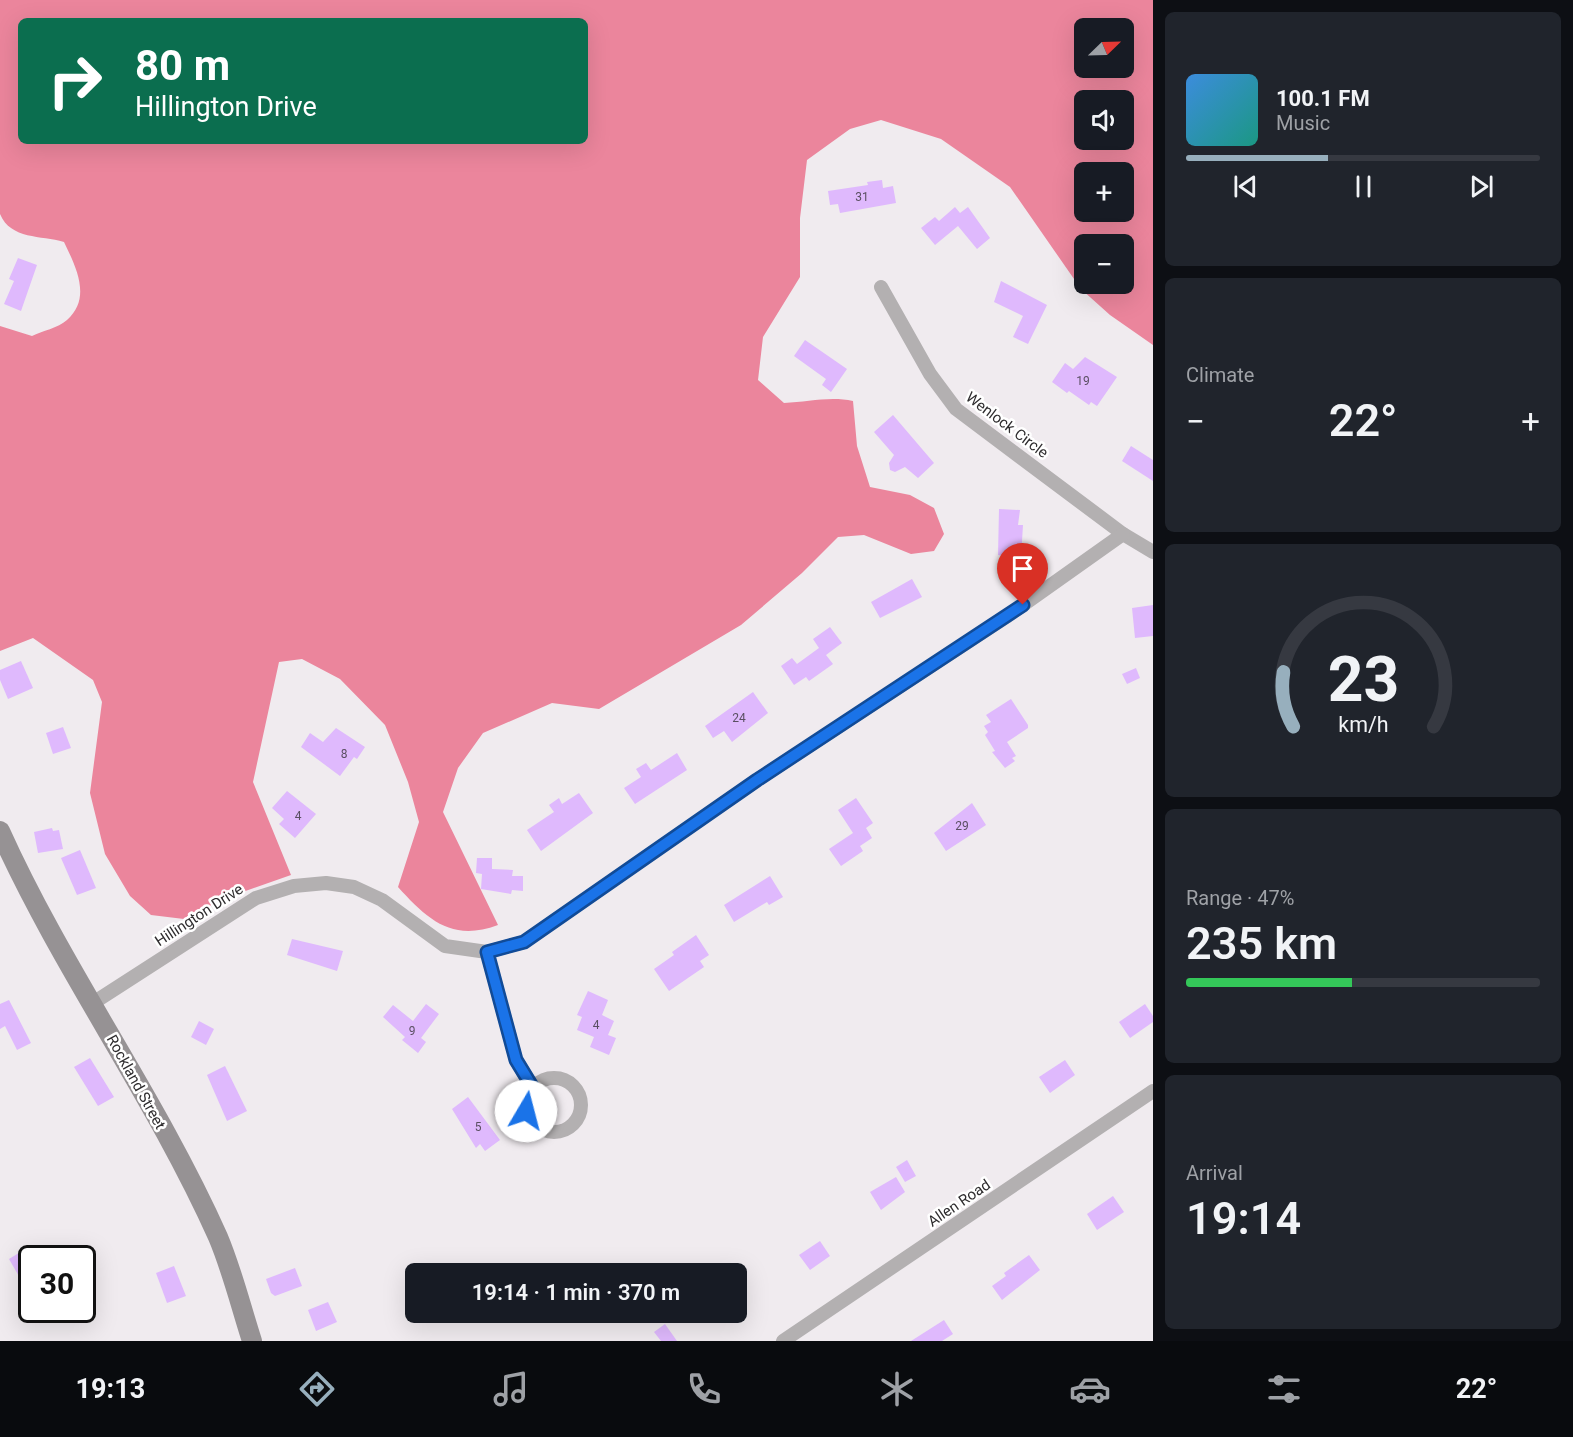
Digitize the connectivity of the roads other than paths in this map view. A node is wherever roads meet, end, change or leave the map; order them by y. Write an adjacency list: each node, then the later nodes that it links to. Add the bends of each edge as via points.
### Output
1 (881, 287): 2 (street, Wenlock Circle, via 930,374 956,409)
2 (1123, 534): 3 (street, Wenlock Circle); 5 (street, Hillington Drive, via 524,942)
3 (1153, 552)
4 (0, 831): 6 (street, Rockland Street, via 50,931)
5 (487, 952): 6 (street, Hillington Drive, via 445,946 382,900 354,887 326,883 294,886 256,898); 7 (street, via 516,1060)
6 (93, 1003): 9 (street, Rockland Street, via 219,1239)
7 (533, 1088)
8 (1153, 1090): 10 (street, Allen Road)
9 (252, 1341)
10 (783, 1341)

